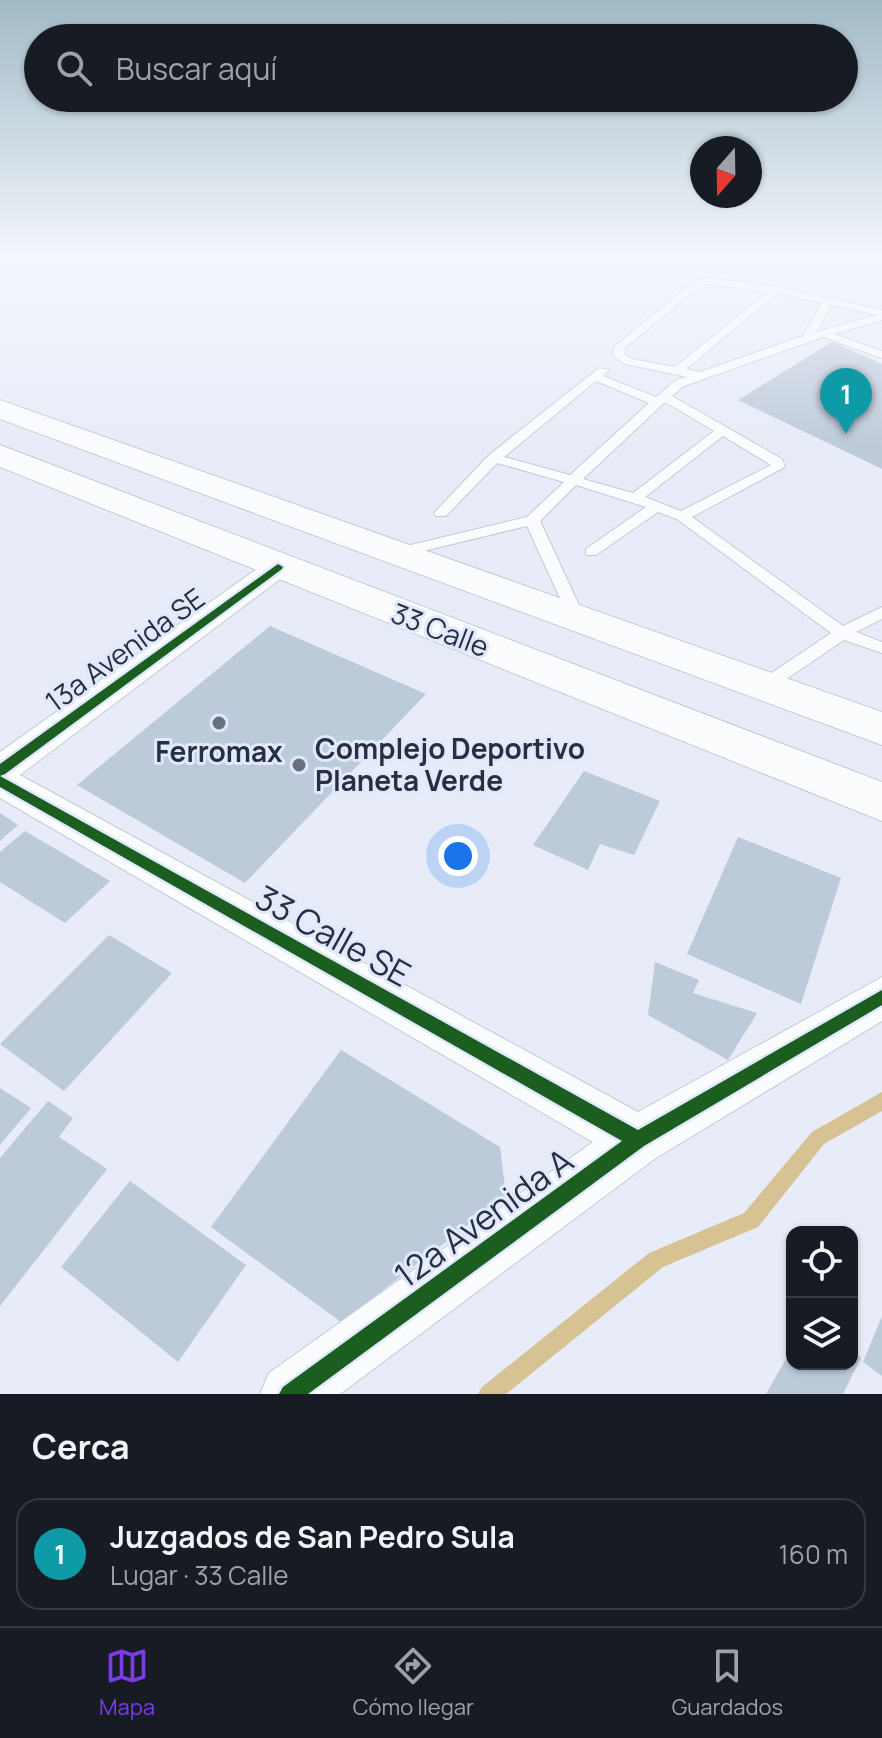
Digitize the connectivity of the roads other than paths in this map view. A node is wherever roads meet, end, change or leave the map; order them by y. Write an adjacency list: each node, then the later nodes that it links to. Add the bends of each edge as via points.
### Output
1 (653, 320): 8 (lane, via 620,347 619,356)
2 (739, 320): 8 (lane)
3 (817, 320): 6 (lane)
4 (867, 320): 5 (lane)
5 (825, 334): 6 (lane); 7 (lane)
6 (807, 338): 9 (lane)
7 (882, 355)
8 (676, 372): 9 (lane)
9 (699, 376): 10 (lane)
10 (660, 399): 12 (lane); 14 (lane, via 599,373); 15 (lane)
11 (0, 409): 21 (main road, 33 Calle)
12 (724, 429): 16 (lane); 19 (lane, via 778,467)
13 (0, 455): 23 (main road, 33 Calle)
14 (494, 458): 15 (lane); 18 (lane)
15 (573, 479): 16 (lane); 20 (lane)
16 (635, 498): 17 (lane)
17 (657, 506): 19 (lane); 22 (lane)
18 (441, 513)
19 (682, 516): 26 (lane)
20 (532, 520): 21 (lane); 25 (lane)
21 (399, 552): 25 (main road, 33 Calle)
22 (591, 552)
23 (278, 567): 30 (street, 13a Avenida SE); 32 (main road, 33 Calle)
24 (882, 612): 26 (lane)
25 (577, 618): 28 (main road, 33 Calle)
26 (842, 633): 27 (lane); 28 (lane)
27 (882, 648)
28 (764, 686): 29 (main road, 33 Calle)
29 (882, 729)
30 (0, 771)
31 (0, 781): 34 (street, 33 Calle SE)
32 (882, 802)
33 (882, 997): 34 (street, 12a Avenida A)
34 (638, 1140): 35 (street, 12a Avenida A)
35 (290, 1394)

